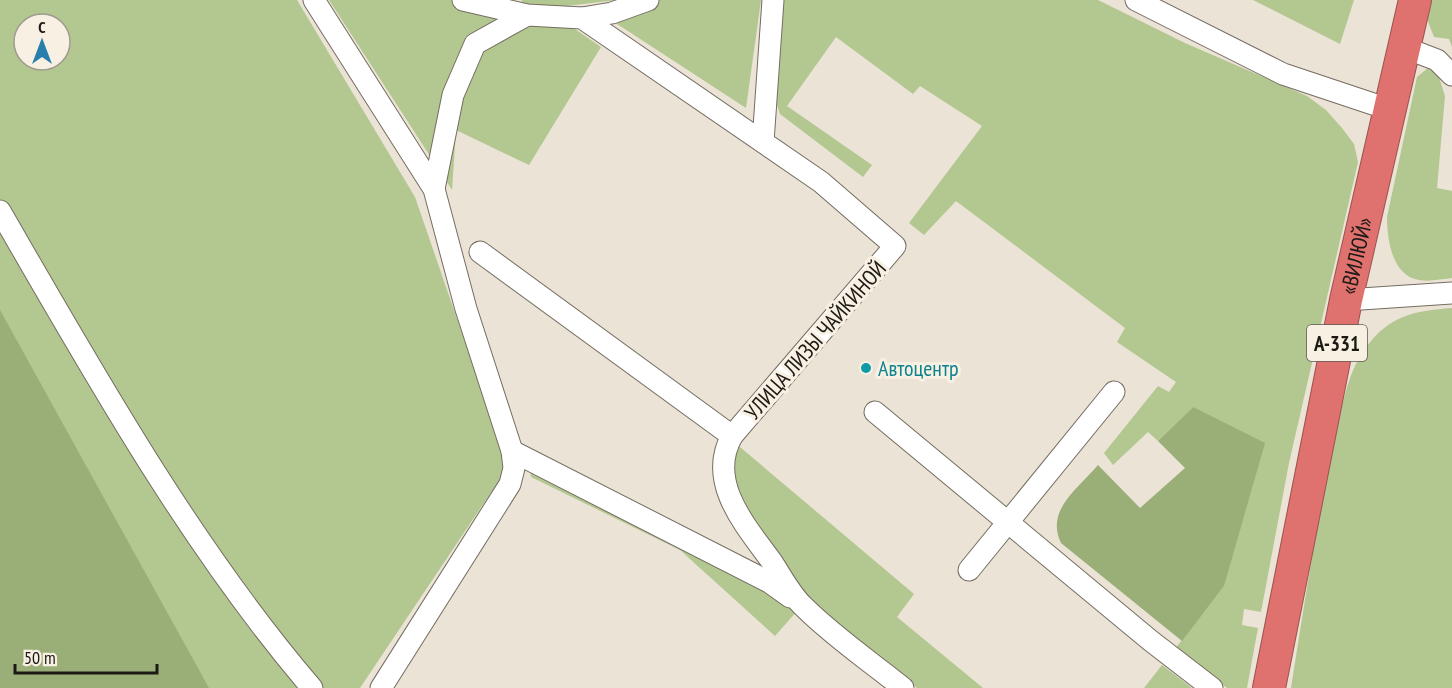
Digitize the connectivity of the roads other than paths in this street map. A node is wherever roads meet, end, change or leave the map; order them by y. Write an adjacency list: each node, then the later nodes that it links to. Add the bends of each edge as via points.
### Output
1 (314, 0): 13 (street)
2 (463, 0): 7 (street)
3 (648, 0): 8 (street, via 612,13)
4 (773, 0): 12 (street)
5 (1136, 0): 11 (street, via 1283,74)
6 (1415, 0): 9 (highway, «ВИЛЮЙ» / А-331)
7 (527, 15): 8 (street); 13 (street, via 475,44 453,95)
8 (582, 18): 12 (street, УЛИЦА ЛИЗЫ ЧАЙКИНОЙ)
9 (1403, 47): 10 (street, via 1437,60); 11 (highway, «ВИЛЮЙ» / А-331)
10 (1452, 75)
11 (1388, 109): 17 (highway, «ВИЛЮЙ» / А-331)
12 (764, 142): 20 (street, УЛИЦА ЛИЗЫ ЧАЙКИНОЙ, via 821,182 895,246)
13 (434, 189): 21 (street, via 466,309)
14 (0, 211): 25 (street, via 173,500 265,634)
15 (480, 252): 20 (street)
16 (1452, 293): 17 (street)
17 (1346, 300): 29 (highway, «ВИЛЮЙ» / А-331)
18 (1114, 392): 22 (street)
19 (875, 412): 22 (street)
20 (732, 436): 24 (street, УЛИЦА ЛИЗЫ ЧАЙКИНОЙ, via 723,461 729,498)
21 (513, 451): 24 (street, via 769,582); 26 (street, via 510,484)
22 (1009, 524): 23 (street); 28 (street)
23 (969, 570)
24 (803, 606): 27 (street, УЛИЦА ЛИЗЫ ЧАЙКИНОЙ)
25 (312, 688)
26 (381, 688)
27 (903, 688)
28 (1212, 688)
29 (1269, 688)

